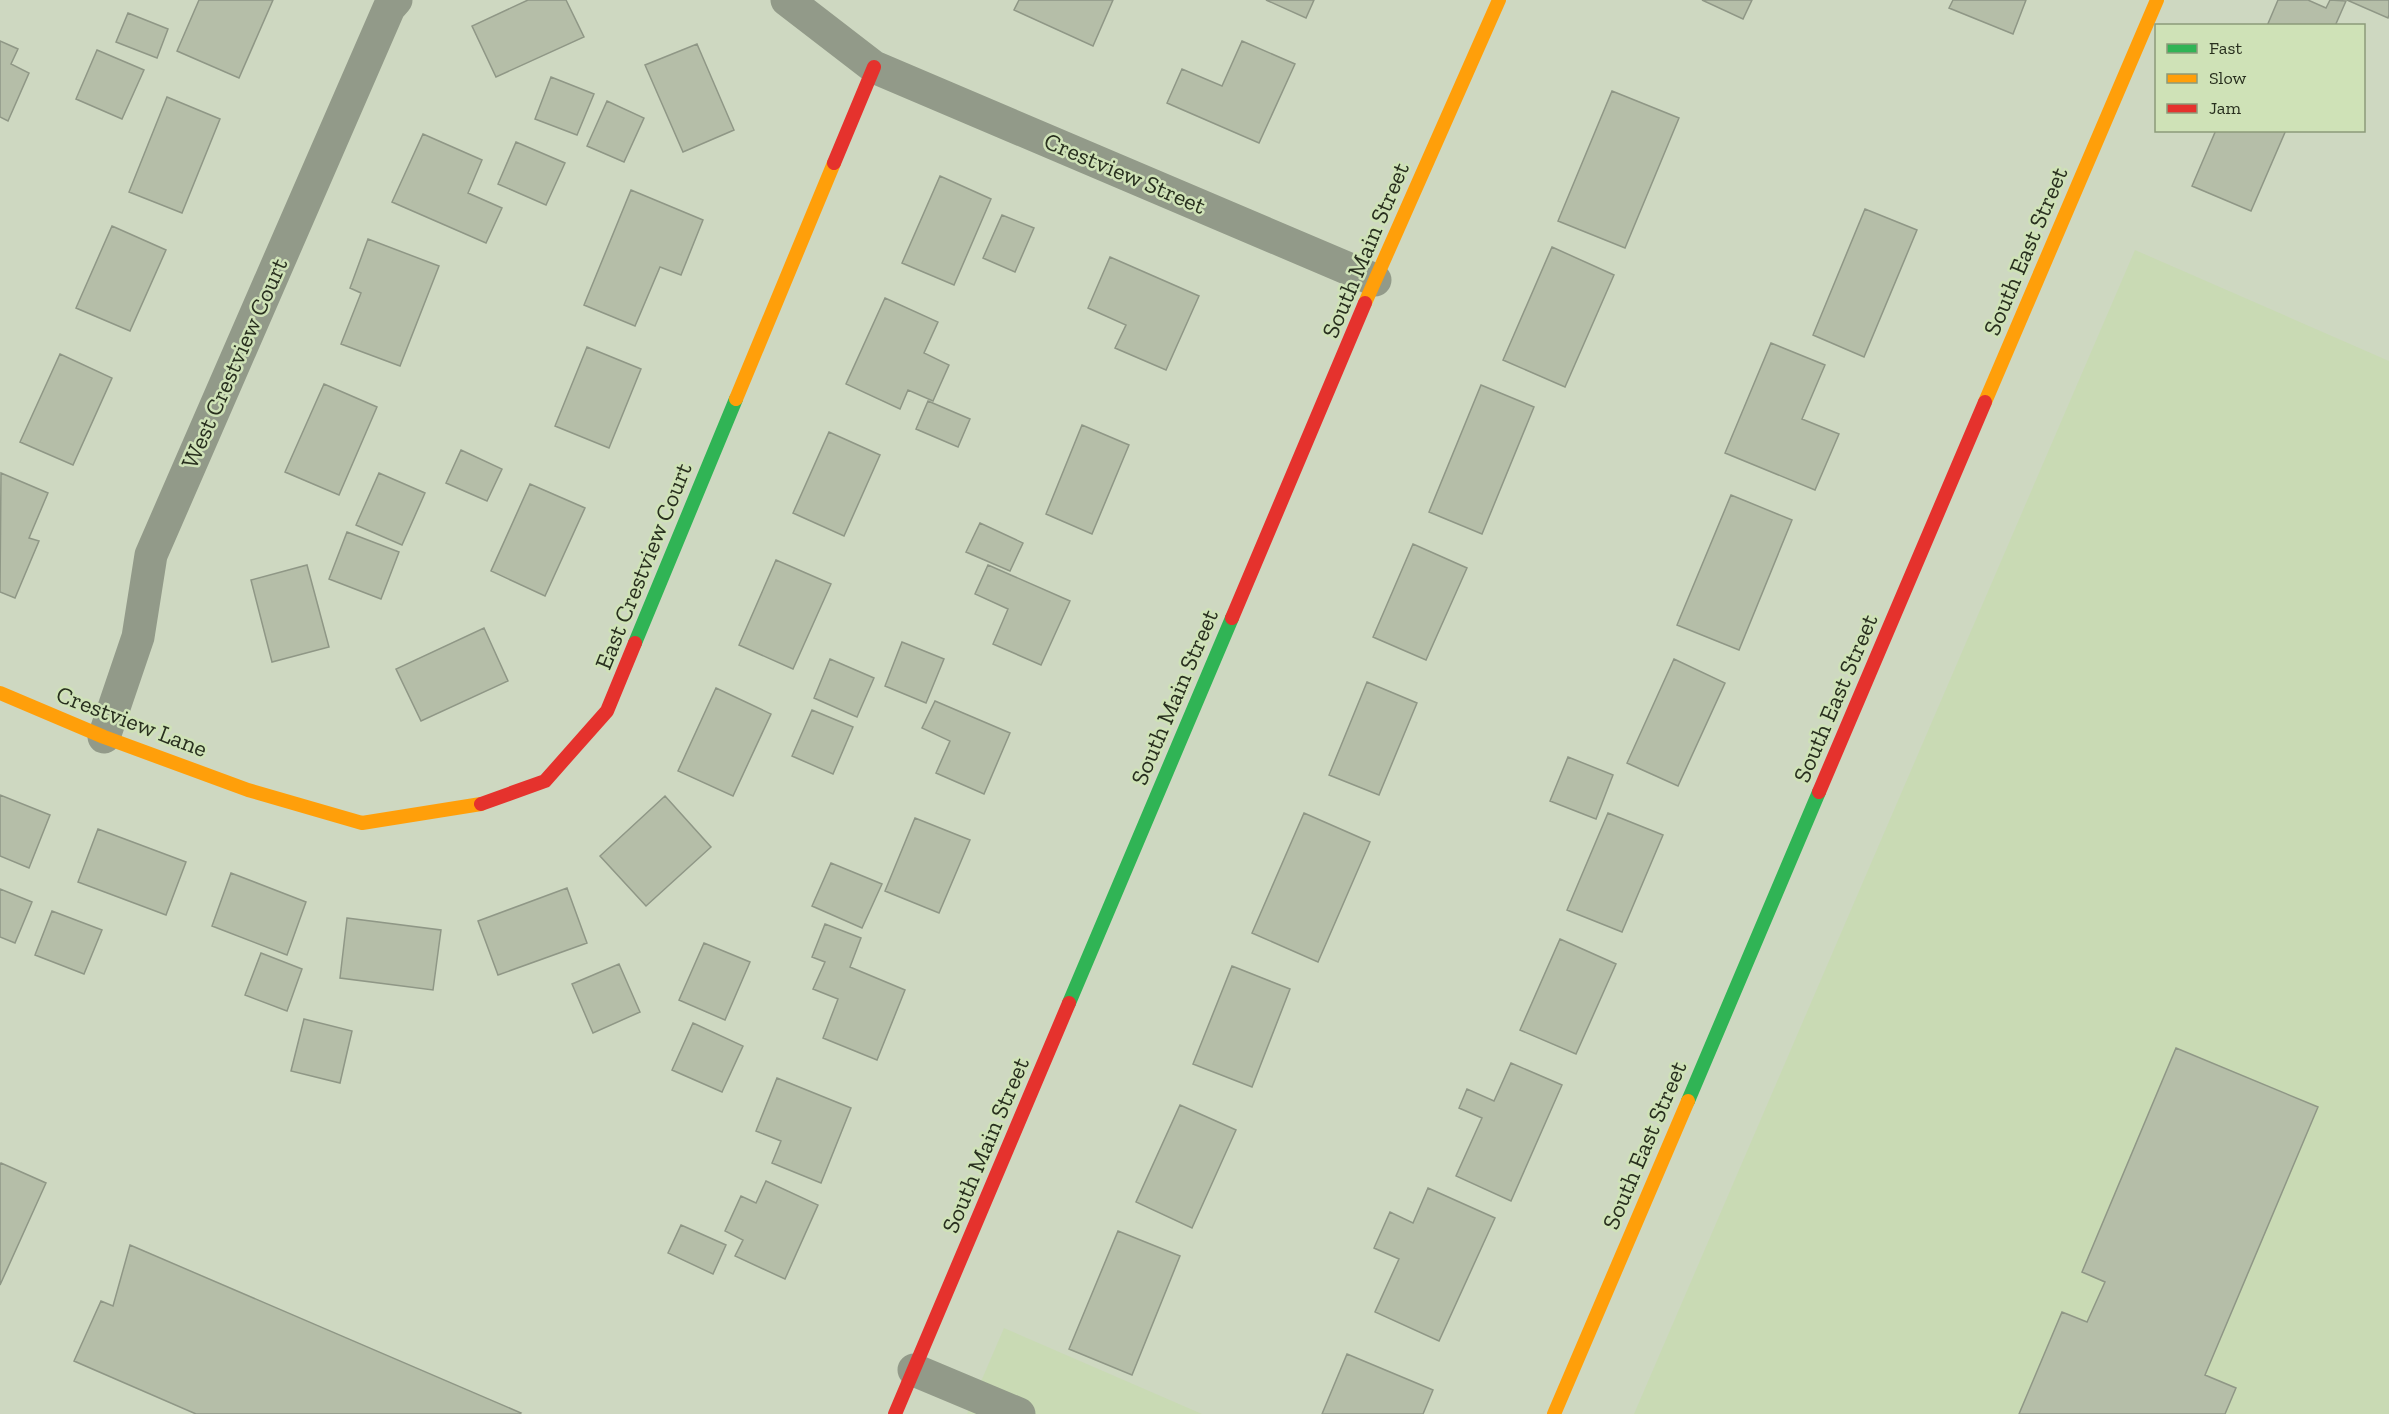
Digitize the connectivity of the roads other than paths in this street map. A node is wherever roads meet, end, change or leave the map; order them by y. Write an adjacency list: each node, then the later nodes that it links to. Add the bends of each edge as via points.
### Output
1 (396, 0): 8 (street, West Crestview Court, via 389,8 151,555 138,637)
2 (787, 0): 5 (street)
3 (1498, 0): 6 (street, South Main Street)
4 (2157, 0): 13 (street, South East Street)
5 (874, 67): 6 (street, Crestview Street); 9 (street, East Crestview Court, via 607,711 545,781 477,806 362,823)
6 (1375, 280): 10 (street, South Main Street)
7 (0, 693): 8 (street, Crestview Lane)
8 (104, 737): 9 (street, Crestview Lane)
9 (248, 790)
10 (914, 1370): 11 (street, South Main Street); 12 (street)
11 (895, 1414)
12 (1019, 1414)
13 (1554, 1414)

